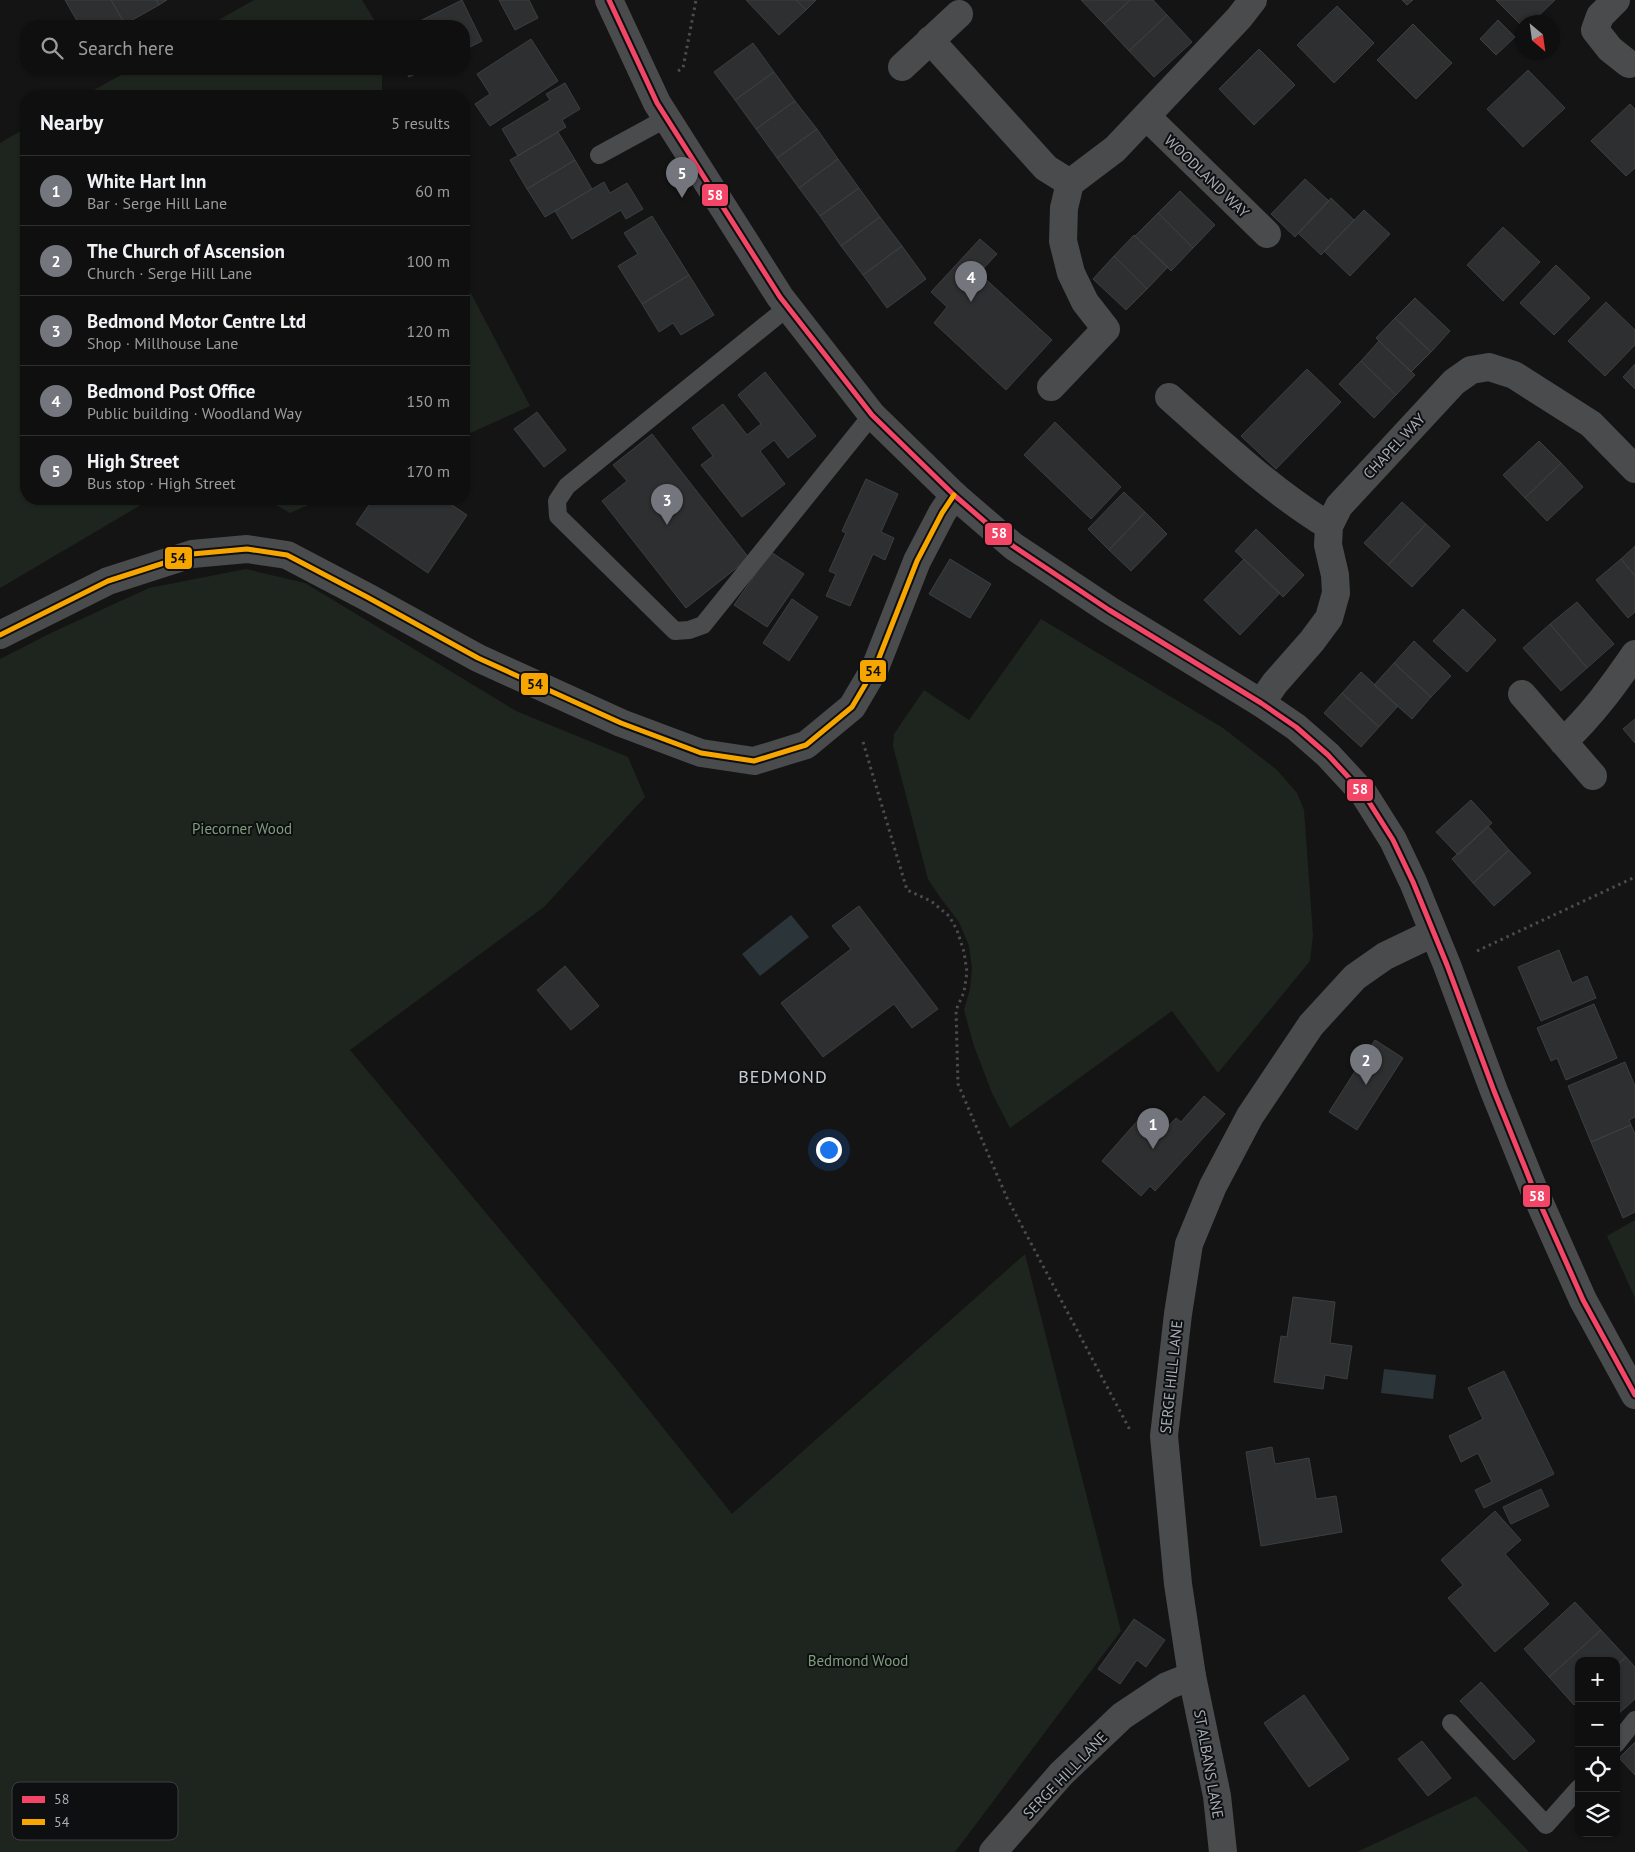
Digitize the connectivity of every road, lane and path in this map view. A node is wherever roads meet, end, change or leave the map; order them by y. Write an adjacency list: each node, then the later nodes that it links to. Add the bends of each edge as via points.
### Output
1 (609, 0): 9 (street)
2 (696, 0): 9 (path, via 683,68)
3 (1253, 0): 10 (street)
4 (1616, 0): 7 (street, via 1600,16 1595,30 1610,49)
5 (959, 14): 6 (street)
6 (930, 40): 8 (street); 13 (street, via 1046,168)
7 (1629, 64)
8 (902, 67)
9 (650, 88): 11 (street)
10 (1147, 117): 13 (street, via 1115,150); 14 (street, WOODLAND WAY)
11 (667, 118): 12 (lane); 15 (street)
12 (599, 155)
13 (1070, 183): 16 (street, via 1064,208 1063,242 1070,273 1085,302 1106,329)
14 (1267, 234)
15 (788, 307): 18 (street); 18 (lane, via 566,486 557,501 558,516 675,631 689,630 702,625)
16 (1051, 387)
17 (1169, 398): 21 (street, via 1268,484)
18 (872, 414): 20 (street)
19 (1635, 469): 21 (street, CHAPEL WAY, via 1591,424 1514,375 1489,367 1471,370 1454,382 1339,506)
20 (954, 495): 25 (street, via 1013,546); 26 (street, via 917,561 875,668)
21 (1329, 526): 25 (street, CHAPEL WAY, via 1328,545 1336,593 1329,618)
22 (0, 635): 26 (street, via 108,581 192,554 247,549 286,555 478,658 621,723 701,753 754,761 806,744)
23 (1635, 654): 27 (street, via 1612,689)
24 (1522, 694): 27 (street)
25 (1261, 704): 30 (street, via 1296,728 1364,794 1393,840)
26 (852, 707): 33 (path, via 907,890 931,901 949,916 964,952 967,972 964,992 956,1010 958,1084 1007,1198)
27 (1563, 742): 28 (street)
28 (1593, 776)
29 (1635, 877): 31 (path)
30 (1433, 933): 31 (street); 34 (street, SERGE HILL LANE, via 1385,956 1355,977 1312,1025 1250,1116 1213,1186 1189,1244 1164,1436 1178,1584)
31 (1447, 965): 32 (street, via 1538,1199 1583,1300)
32 (1635, 1395)
33 (1133, 1437)
34 (1192, 1676): 39 (street, SERGE HILL LANE, via 1167,1686 1122,1716 1061,1774); 40 (street, ST ALBANS LANE, via 1217,1796)
35 (1635, 1720): 37 (lane)
36 (1451, 1723): 38 (lane, via 1546,1825)
37 (1620, 1739)
38 (1575, 1792)
39 (993, 1852)
40 (1223, 1852)

